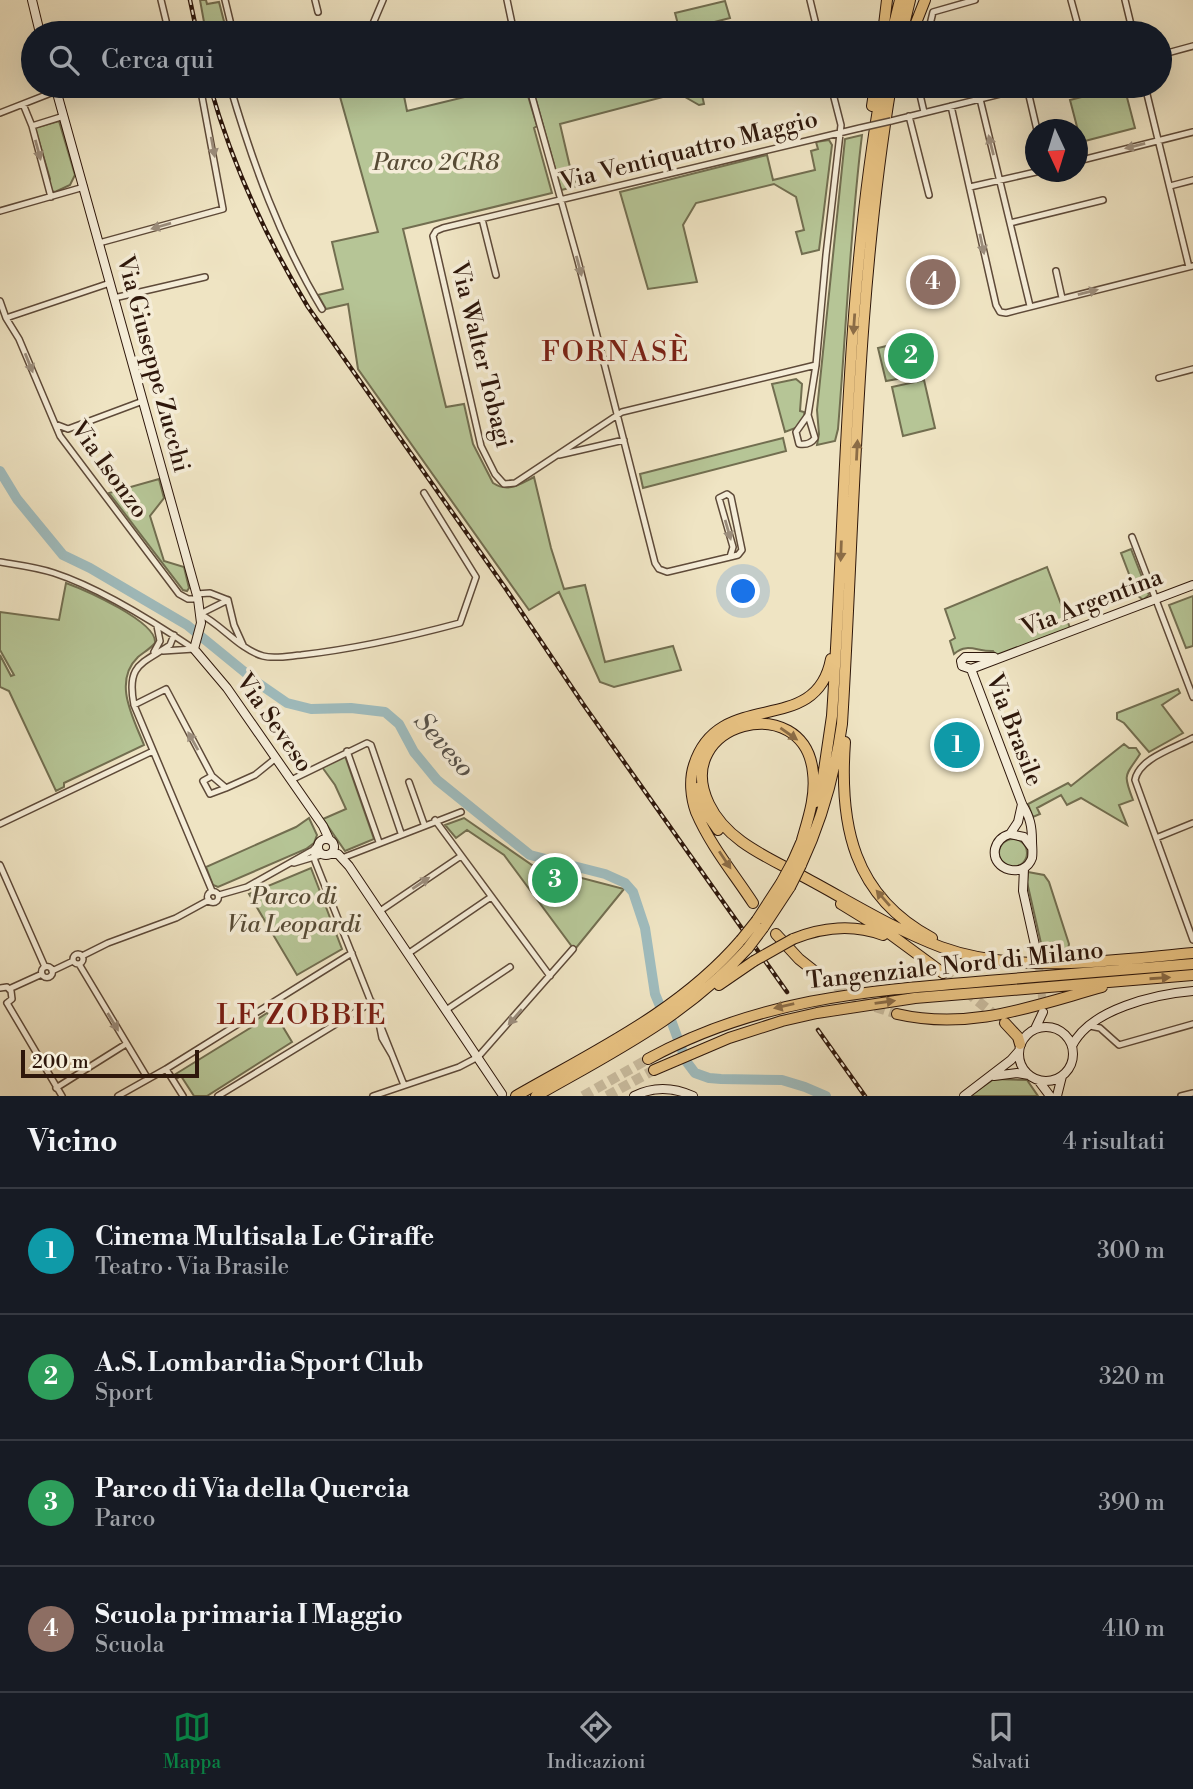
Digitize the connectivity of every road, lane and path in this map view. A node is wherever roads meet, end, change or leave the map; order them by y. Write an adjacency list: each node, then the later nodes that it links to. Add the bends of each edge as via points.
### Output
1 (32, 0): 16 (street)
2 (161, 0): 17 (street)
3 (225, 0): 18 (street)
4 (315, 0): 15 (street)
5 (383, 0): 19 (street)
6 (507, 0): 20 (street)
7 (810, 0): 21 (street)
8 (887, 0): 22 (highway)
9 (900, 0): 23 (highway)
10 (910, 0): 24 (highway)
11 (925, 0): 25 (highway)
12 (975, 0): 26 (street, via 933,12)
13 (1071, 0): 27 (street)
14 (1125, 0): 28 (street)
15 (318, 12)
16 (37, 21)
17 (166, 21)
18 (230, 21)
19 (374, 21)
20 (511, 21)
21 (815, 21)
22 (884, 21)
23 (895, 21)
24 (905, 21)
25 (917, 21)
26 (931, 21)
27 (1077, 21)
28 (1130, 21)
29 (1193, 47): 30 (street)
30 (1172, 52)
31 (35, 98): 45 (street)
32 (59, 98): 49 (street, Via Giuseppe Zucchi)
33 (202, 98): 72 (street, one-way to 72, via 223,209)
34 (234, 98): 82 (street, via 271,209)
35 (532, 98): 66 (street)
36 (834, 98): 53 (street)
37 (873, 98): 57 (highway)
38 (880, 98): 57 (highway)
39 (889, 98): 111 (highway, one-way to 39, via 865,313 878,164)
40 (921, 98): 47 (street)
41 (984, 98): 44 (street, Via Ventiquattro Maggio)
42 (1032, 98): 51 (street)
43 (1149, 98): 55 (street)
44 (980, 99): 46 (street, Via Ventiquattro Maggio); 59 (street, one-way to 44)
45 (23, 104): 48 (street); 52 (street)
46 (951, 106): 47 (street, Via Ventiquattro Maggio); 63 (street)
47 (925, 112): 50 (street, Via Ventiquattro Maggio)
48 (0, 113)
49 (64, 116): 52 (street); 62 (street, Via Giuseppe Zucchi)
50 (909, 116): 53 (street, Via Ventiquattro Maggio, bridge); 64 (street)
51 (1035, 119)
52 (32, 126): 65 (street, one-way to 65)
53 (840, 132): 66 (street, Via Ventiquattro Maggio); 84 (street)
54 (1193, 132): 55 (street)
55 (1159, 140): 56 (street, one-way to 56); 61 (street)
56 (1088, 158)
57 (868, 163): 104 (highway, one-way to 104, via 850,382)
58 (1025, 174): 59 (street)
59 (1000, 180): 63 (street); 70 (street)
60 (1193, 180): 61 (street)
61 (1170, 186): 73 (street)
62 (84, 187): 65 (street); 72 (street, Via Giuseppe Zucchi)
63 (970, 187): 81 (street, one-way to 81, via 998,311)
64 (929, 195)
65 (51, 197): 68 (street)
66 (561, 200): 69 (street, Via Ventiquattro Maggio); 88 (street, one-way to 88)
67 (1103, 200): 70 (street)
68 (0, 211)
69 (482, 219): 71 (street, Via Ventiquattro Maggio); 75 (street)
70 (1010, 223): 81 (street)
71 (436, 231): 94 (street, Via Walter Tobagi, via 433,236 444,289 481,446 495,474 504,484 515,483)
72 (99, 243): 77 (street, Via Giuseppe Zucchi)
73 (1191, 267): 79 (street, one-way to 73)
74 (1055, 271): 79 (street)
75 (496, 275)
76 (205, 276): 78 (street)
77 (110, 283): 78 (street, Via Giuseppe Zucchi); 83 (street)
78 (114, 298): 87 (street, Via Giuseppe Zucchi)
79 (1062, 298): 81 (street)
80 (0, 302): 83 (street, Via Isonzo)
81 (1030, 306)
82 (322, 309)
83 (6, 318): 90 (street, Via Isonzo, one-way to 90)
84 (816, 365): 88 (street); 89 (street)
85 (1193, 369): 86 (street)
86 (1159, 378)
87 (143, 401): 91 (street); 100 (street, Via Giuseppe Zucchi)
88 (616, 415): 92 (street); 94 (street)
89 (808, 415): 89 (street, via 796,432 799,444 815,438)
90 (55, 424): 91 (street); 93 (street, Via Isonzo)
91 (68, 429): 93 (street)
92 (624, 440): 94 (street); 97 (street, via 659,569 667,572)
93 (64, 441): 100 (street, Via Isonzo, via 179,594)
94 (556, 456)
95 (424, 493): 107 (street, via 476,577 460,623 385,641 282,657 263,656)
96 (1132, 537): 101 (street)
97 (730, 557): 97 (street, one-way to 97, via 742,550 727,494 719,499 733,547)
98 (0, 562): 105 (street, via 77,582)
99 (1193, 586): 101 (street, Via Argentina)
100 (197, 597): 102 (street, via 209,593); 103 (street, Via Giuseppe Zucchi)
101 (1157, 599): 110 (street, Via Argentina, via 1004,657); 112 (street)
102 (228, 600): 103 (street); 107 (street)
103 (200, 614): 107 (street); 109 (street, Via Giuseppe Zucchi)
104 (838, 617): 117 (highway, via 829,668 817,691 794,706 723,725); 132 (highway, via 823,778)
105 (157, 626): 106 (street); 108 (street)
106 (174, 635): 108 (street); 109 (street)
107 (243, 645)
108 (159, 648): 109 (street); 113 (street, via 140,664 134,677)
109 (194, 649): 118 (street, Via Seveso, via 228,688)
110 (972, 664): 123 (street, Via Brasile)
111 (845, 668): 141 (highway, via 835,765 818,824); 161 (highway, one-way to 111, via 930,936 899,917 860,865 843,800)
112 (1193, 697)
113 (134, 705): 115 (street); 119 (street, one-way to 113, via 166,689)
114 (1193, 738): 131 (street, via 1148,762 1136,774 1136,787)
115 (153, 751): 127 (street); 145 (street)
116 (347, 751): 120 (street); 129 (street, via 371,745); 133 (street)
117 (698, 752): 150 (highway, one-way to 150, via 691,782 696,811); 155 (highway, via 698,797 721,833)
118 (275, 758): 120 (street, Via Seveso); 122 (street, via 255,775)
119 (212, 776): 122 (street); 122 (street, via 203,781 209,794)
120 (291, 780): 134 (street, Via Seveso, via 320,823)
121 (409, 782): 128 (street)
122 (226, 788)
123 (1021, 804): 130 (street, Via Brasile); 135 (street, Via Brasile, via 1032,824)
124 (461, 812): 125 (street)
125 (435, 820): 128 (street); 137 (street)
126 (1193, 823): 131 (street)
127 (0, 824)
128 (424, 824): 129 (street)
129 (401, 833): 133 (street)
130 (1010, 834): 135 (street, via 1024,837); 144 (street, via 998,842 995,854 999,864)
131 (1156, 838): 153 (street)
132 (802, 840): 141 (highway); 161 (highway, one-way to 132, via 912,935 756,851 726,829 709,804 703,782 707,756 727,732 742,725 775,725 802,743 813,773)
133 (379, 842): 138 (street)
134 (323, 844): 136 (street, via 319,850); 136 (street, via 334,850); 138 (street); 139 (street); 140 (street)
135 (1032, 848): 143 (street)
136 (327, 854): 138 (street); 139 (street)
137 (461, 856): 148 (street); 151 (street, one-way to 137)
138 (343, 857): 151 (street)
139 (314, 858): 140 (street); 157 (street)
140 (291, 863): 147 (street, via 247,887)
141 (797, 863): 154 (highway, bridge)
142 (0, 865): 164 (street)
143 (1024, 868): 144 (street); 146 (street)
144 (1012, 871): 146 (street)
145 (212, 891): 147 (street); 149 (street)
146 (1023, 891): 160 (street)
147 (219, 895): 149 (street, via 216,902)
148 (491, 897): 158 (street); 170 (street)
149 (209, 900): 162 (street, via 176,918 76,955)
150 (753, 903)
151 (380, 911): 158 (street)
152 (776, 934): 171 (highway)
153 (1193, 940)
154 (744, 944): 176 (highway); 179 (highway)
155 (909, 947): 167 (highway); 176 (highway, bridge, via 873,931 827,930 793,939)
156 (573, 949): 170 (street)
157 (352, 953): 177 (street); 194 (street)
158 (409, 953): 180 (street)
159 (1193, 953): 161 (highway, via 1081,962)
160 (1038, 954)
161 (982, 957)
162 (76, 962): 166 (street); 188 (street, one-way to 188)
163 (1193, 964): 192 (highway, Tangenziale Nord di Milano, one-way to 192, via 828,998 757,1013)
164 (45, 967): 166 (street); 168 (street)
165 (510, 967): 180 (street)
166 (52, 971): 168 (street, via 49,977)
167 (943, 972)
168 (42, 974): 174 (street)
169 (1193, 975): 172 (highway, Tangenziale Nord di Milano, one-way to 169)
170 (550, 976): 191 (street, one-way to 191)
171 (823, 978)
172 (1127, 981): 181 (highway, via 973,1020); 195 (highway, Tangenziale Nord di Milano, one-way to 172, via 782,1021 867,1004)
173 (0, 988): 174 (street)
174 (9, 989): 178 (street, via 12,997)
175 (1193, 991): 186 (street, via 1132,1004)
176 (695, 999): 179 (highway)
177 (372, 1002): 201 (street); 208 (street)
178 (4, 1003): 202 (street)
179 (675, 1008): 193 (highway)
180 (446, 1010): 191 (street)
181 (897, 1014)
182 (1005, 1023): 190 (highway)
183 (1193, 1024): 186 (street, via 1119,1045 1097,1027)
184 (1052, 1028): 185 (street); 185 (street, via 1043,1013); 187 (street)
185 (1035, 1029): 190 (street)
186 (1084, 1029): 187 (street); 189 (street)
187 (1063, 1033): 189 (street)
188 (126, 1044): 198 (street); 202 (street)
189 (1072, 1046): 197 (street, via 1072,1063)
190 (1020, 1048): 196 (street, via 1021,1065); 199 (street)
191 (478, 1057): 201 (street); 204 (street)
192 (648, 1059)
193 (588, 1060): 210 (highway); 211 (highway)
194 (166, 1069): 198 (street); 207 (street)
195 (654, 1070)
196 (1029, 1075): 199 (street); 200 (street)
197 (1062, 1076): 200 (street); 216 (street)
198 (148, 1079): 206 (street)
199 (984, 1079): 214 (street)
200 (1038, 1080): 215 (street)
201 (404, 1085): 209 (street)
202 (56, 1088): 205 (street)
203 (1193, 1093): 217 (street)
204 (502, 1094)
205 (62, 1096)
206 (118, 1096)
207 (183, 1096)
208 (218, 1096)
209 (373, 1096)
210 (516, 1096)
211 (536, 1096)
212 (634, 1096): 213 (street, via 666,1088)
213 (693, 1096)
214 (964, 1096)
215 (1050, 1096)
216 (1057, 1096)
217 (1181, 1096)

